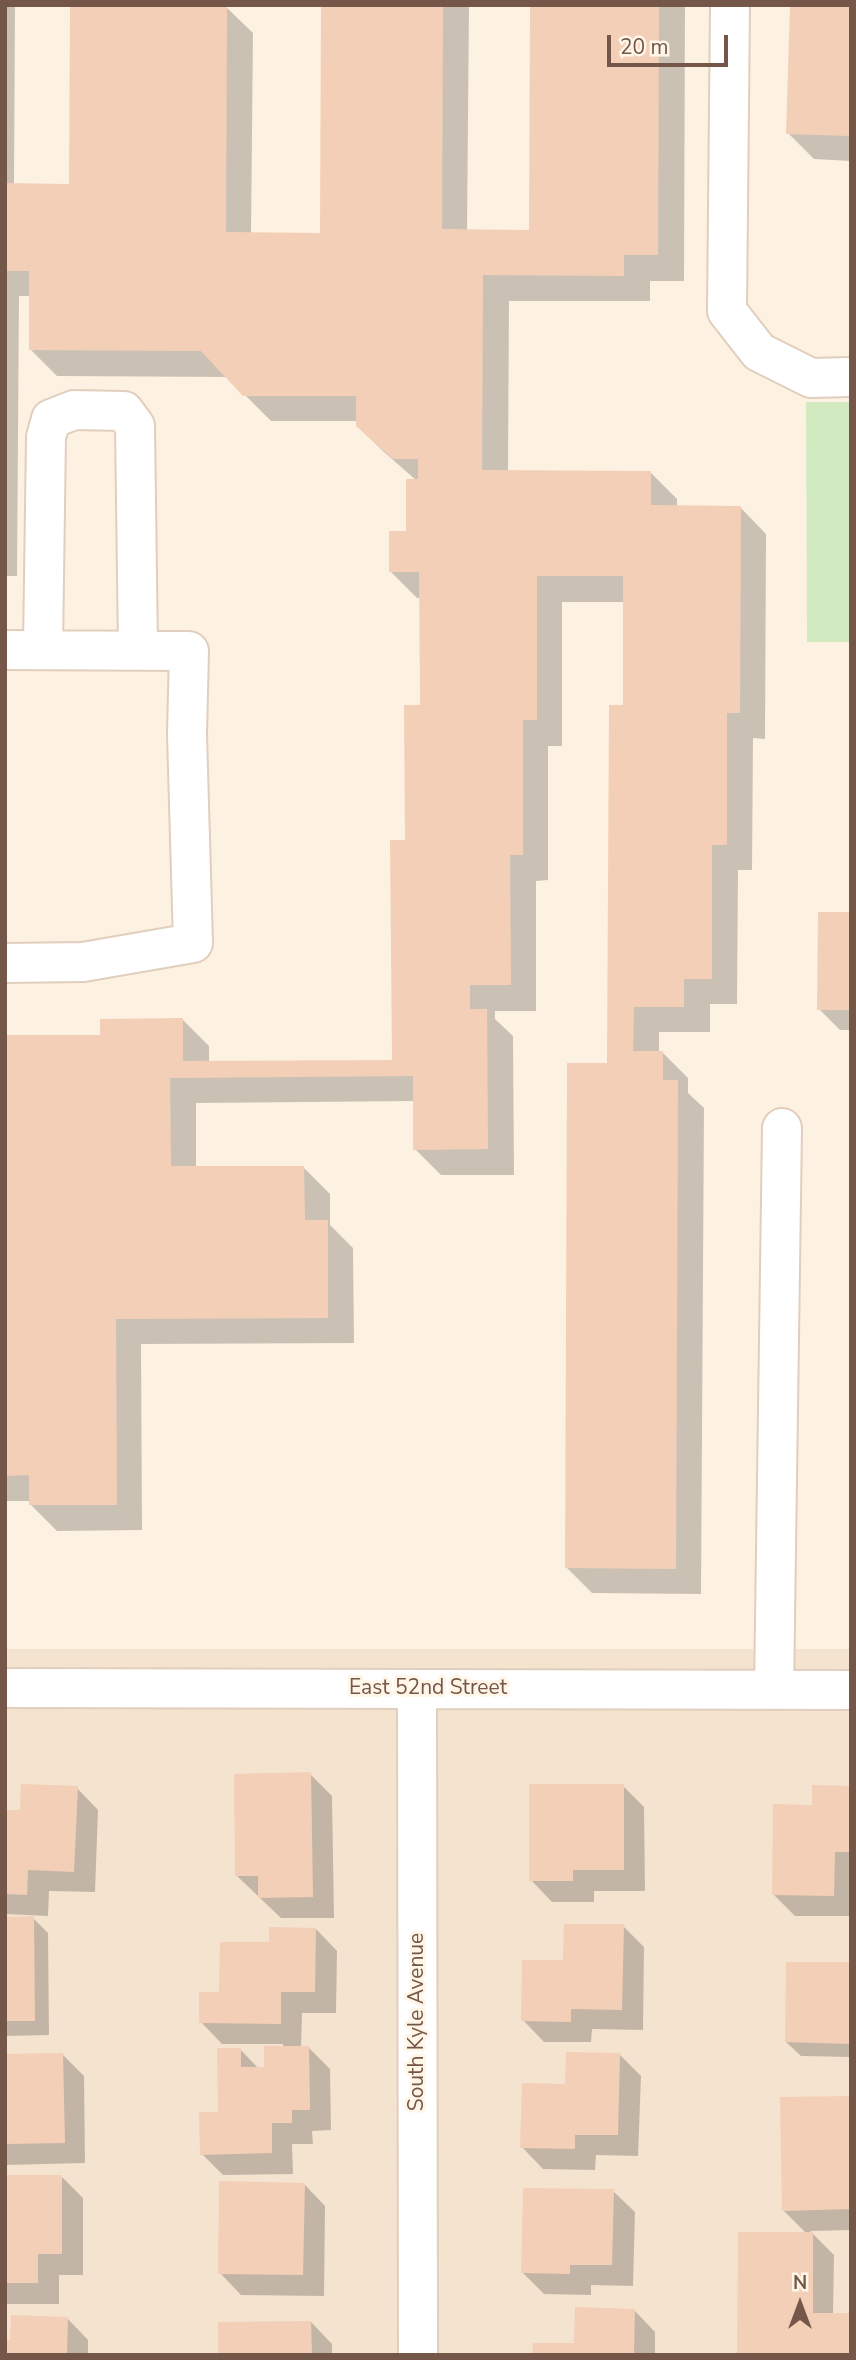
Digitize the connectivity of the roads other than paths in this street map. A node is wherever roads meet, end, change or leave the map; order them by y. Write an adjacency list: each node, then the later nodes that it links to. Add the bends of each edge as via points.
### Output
1 (730, 5): 2 (street, via 727,311 759,352 811,379)
2 (851, 377)
3 (43, 649): 4 (street); 5 (street); 5 (street, via 46,437 51,419 74,410 124,411 135,426)
4 (5, 650)
5 (138, 650): 6 (street, via 189,651 193,943 83,962)
6 (5, 963)
7 (782, 1128): 10 (street)
8 (5, 1688): 9 (street, East 52nd Street)
9 (417, 1689): 10 (street, East 52nd Street); 12 (street, South Kyle Avenue)
10 (775, 1690): 11 (street, East 52nd Street)
11 (851, 1690)
12 (418, 2355)

